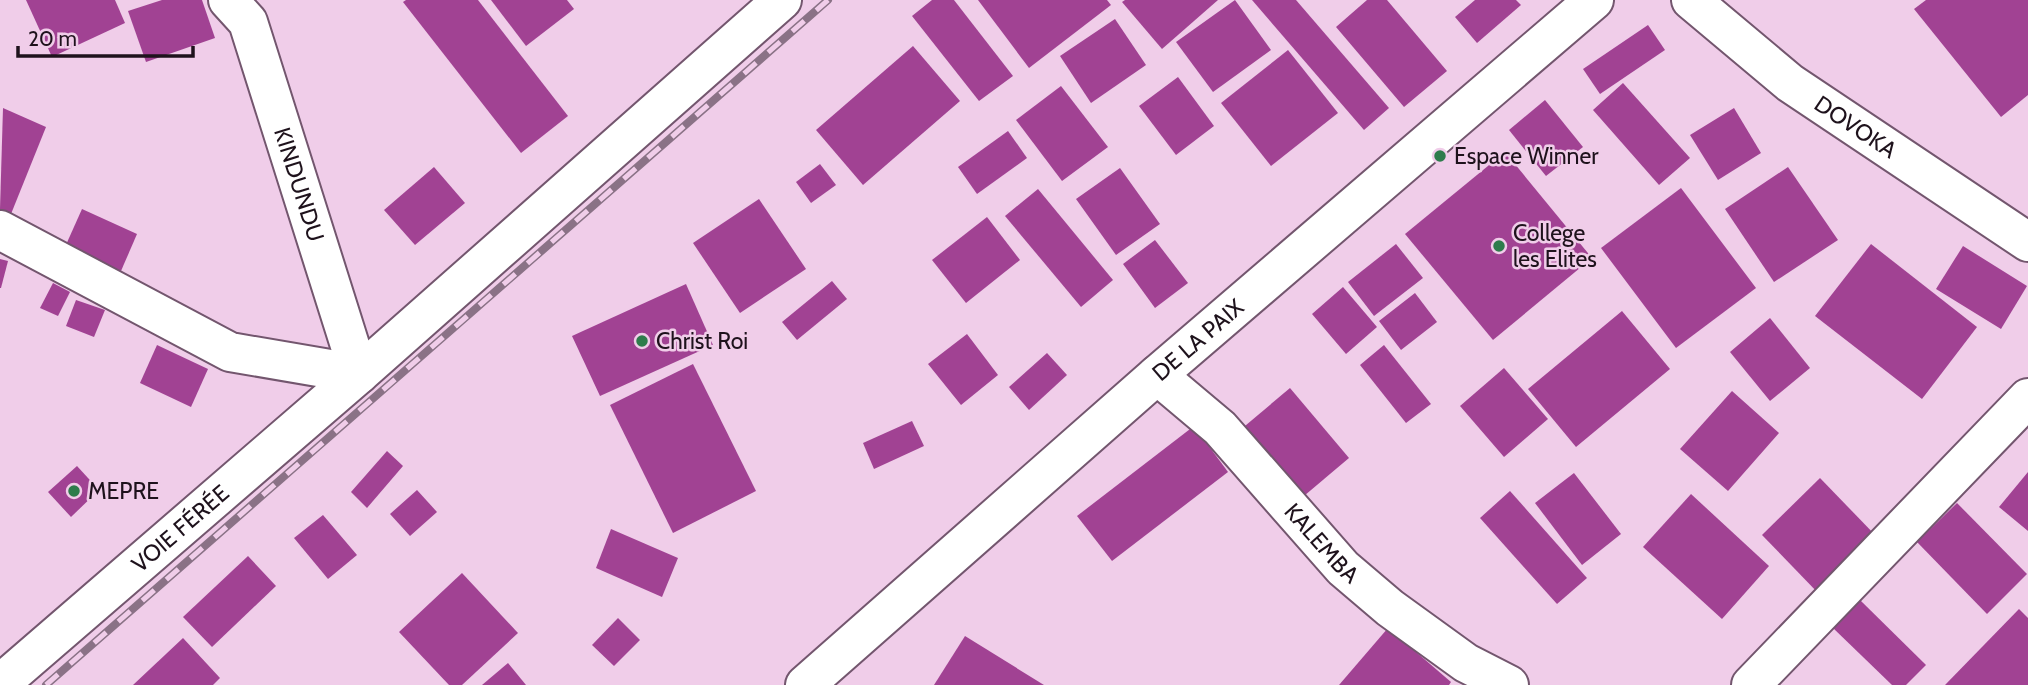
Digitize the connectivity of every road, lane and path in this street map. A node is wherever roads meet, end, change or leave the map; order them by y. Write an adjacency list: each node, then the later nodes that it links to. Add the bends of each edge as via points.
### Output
1 (228, 0): 7 (street, KINDUNDU, via 248,22)
2 (782, 0): 7 (street, VOIE FÉRÉE)
3 (1594, 0): 8 (street, DE LA PAIX)
4 (1691, 0): 6 (street, DOVOKA, via 1790,83)
5 (0, 230): 7 (street, via 230,352)
6 (2028, 242)
7 (359, 374): 10 (street, VOIE FÉRÉE)
8 (1157, 375): 11 (street, DE LA PAIX); 12 (street, KALEMBA, via 1220,428 1343,568 1466,663)
9 (2028, 398): 13 (street)
10 (0, 684)
11 (805, 685)
12 (1509, 685)
13 (1751, 685)

